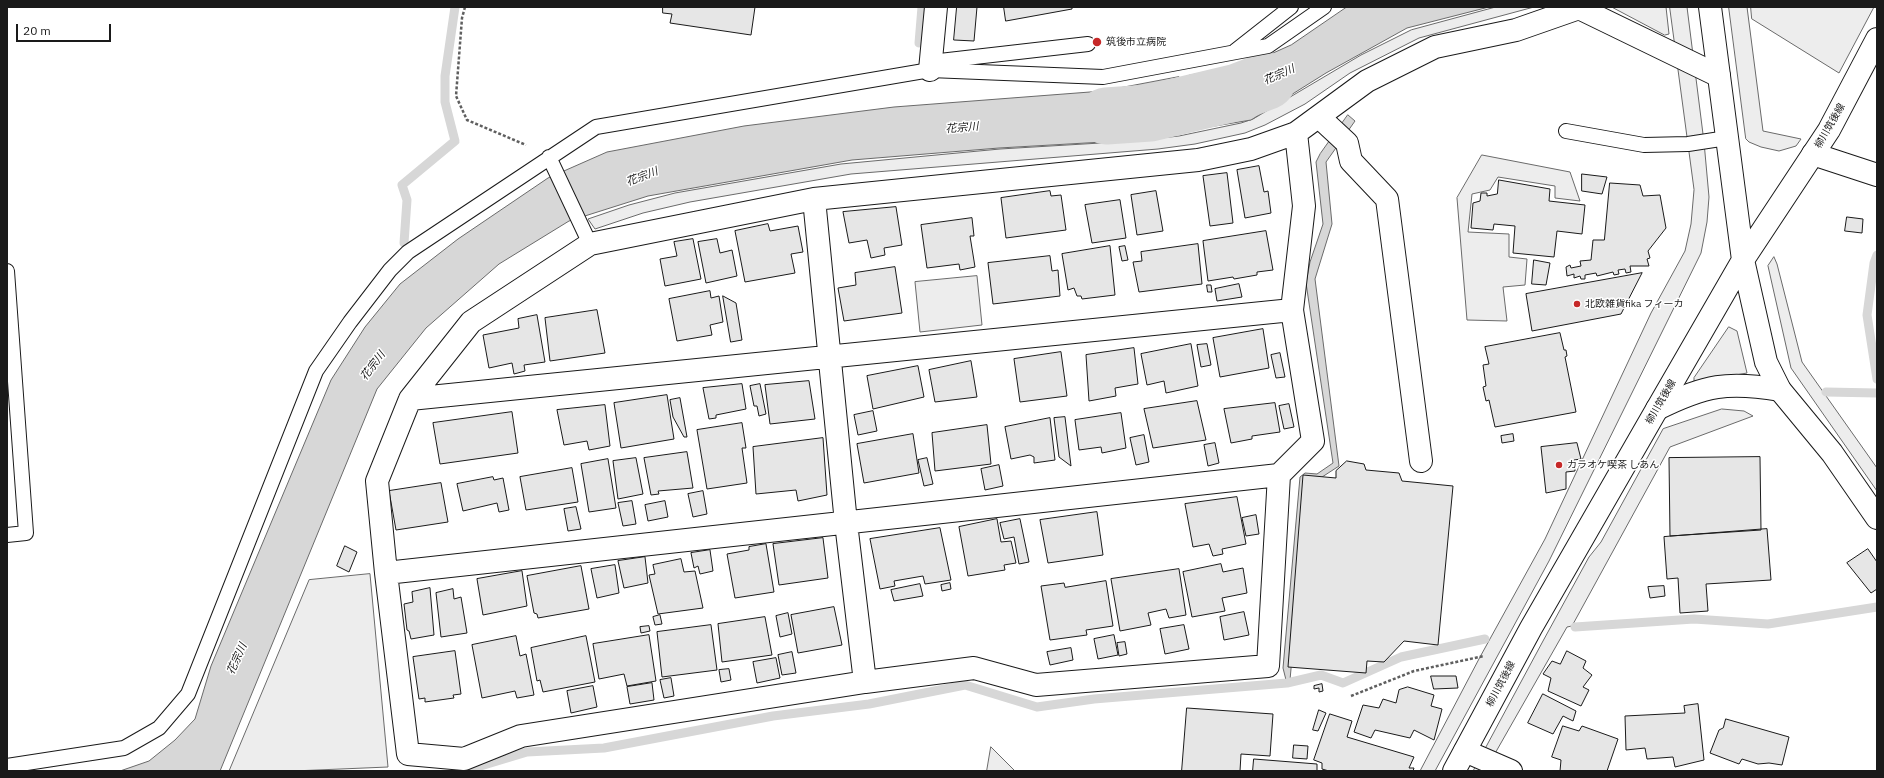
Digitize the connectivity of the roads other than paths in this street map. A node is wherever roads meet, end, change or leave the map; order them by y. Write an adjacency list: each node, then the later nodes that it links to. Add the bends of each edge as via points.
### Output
1 (936, 7): 8 (street)
2 (1291, 7): 7 (lane)
3 (1324, 7): 7 (lane, via 1268,46)
4 (1710, 7): 9 (street)
5 (1877, 39): 14 (street, 柳川筑後線, via 1829,130)
6 (1088, 44): 8 (lane)
7 (1232, 54): 8 (lane, via 1103,77)
8 (930, 66): 15 (lane, via 596,127)
9 (1719, 76): 10 (street, via 1579,8 1516,30 1435,47 1368,81); 13 (street)
10 (1332, 129): 12 (street); 26 (street, via 1348,143 1351,161 1387,199)
11 (1566, 131): 13 (lane, via 1644,145 1688,144)
12 (1296, 133): 17 (street, via 1251,149 1198,160); 21 (street, via 1304,206)
13 (1727, 138): 19 (street)
14 (1813, 154): 16 (street); 19 (street, 柳川筑後線)
15 (552, 162): 18 (lane); 34 (lane, via 408,252 390,270 350,322 316,371 188,694 159,728 124,748)
16 (1877, 175)
17 (814, 199): 18 (street); 22 (street)
18 (590, 244): 24 (street, via 471,322)
19 (1743, 260): 23 (street, via 1766,362); 25 (street, 柳川筑後線)
20 (7, 271): 30 (lane, via 26,533)
21 (1292, 310): 22 (street); 27 (street, via 1313,441)
22 (828, 356): 24 (street); 29 (street)
23 (1780, 390): 25 (street, via 1750,385 1719,386 1687,394); 28 (street, via 1832,453)
24 (410, 399): 31 (street, via 377,481)
25 (1657, 409): 33 (street, 柳川筑後線, via 1531,628)
26 (1421, 461)
27 (1280, 475): 29 (street); 32 (street, via 1268,666 1036,685 974,668)
28 (1877, 518)
29 (846, 522): 31 (street); 32 (street)
30 (7, 534)
31 (386, 573): 32 (street, via 408,754 464,759 521,736)
32 (865, 682)
33 (1465, 751): 35 (street, 柳川筑後線); 36 (street)
34 (7, 766)
35 (1454, 771)
36 (1511, 771)

